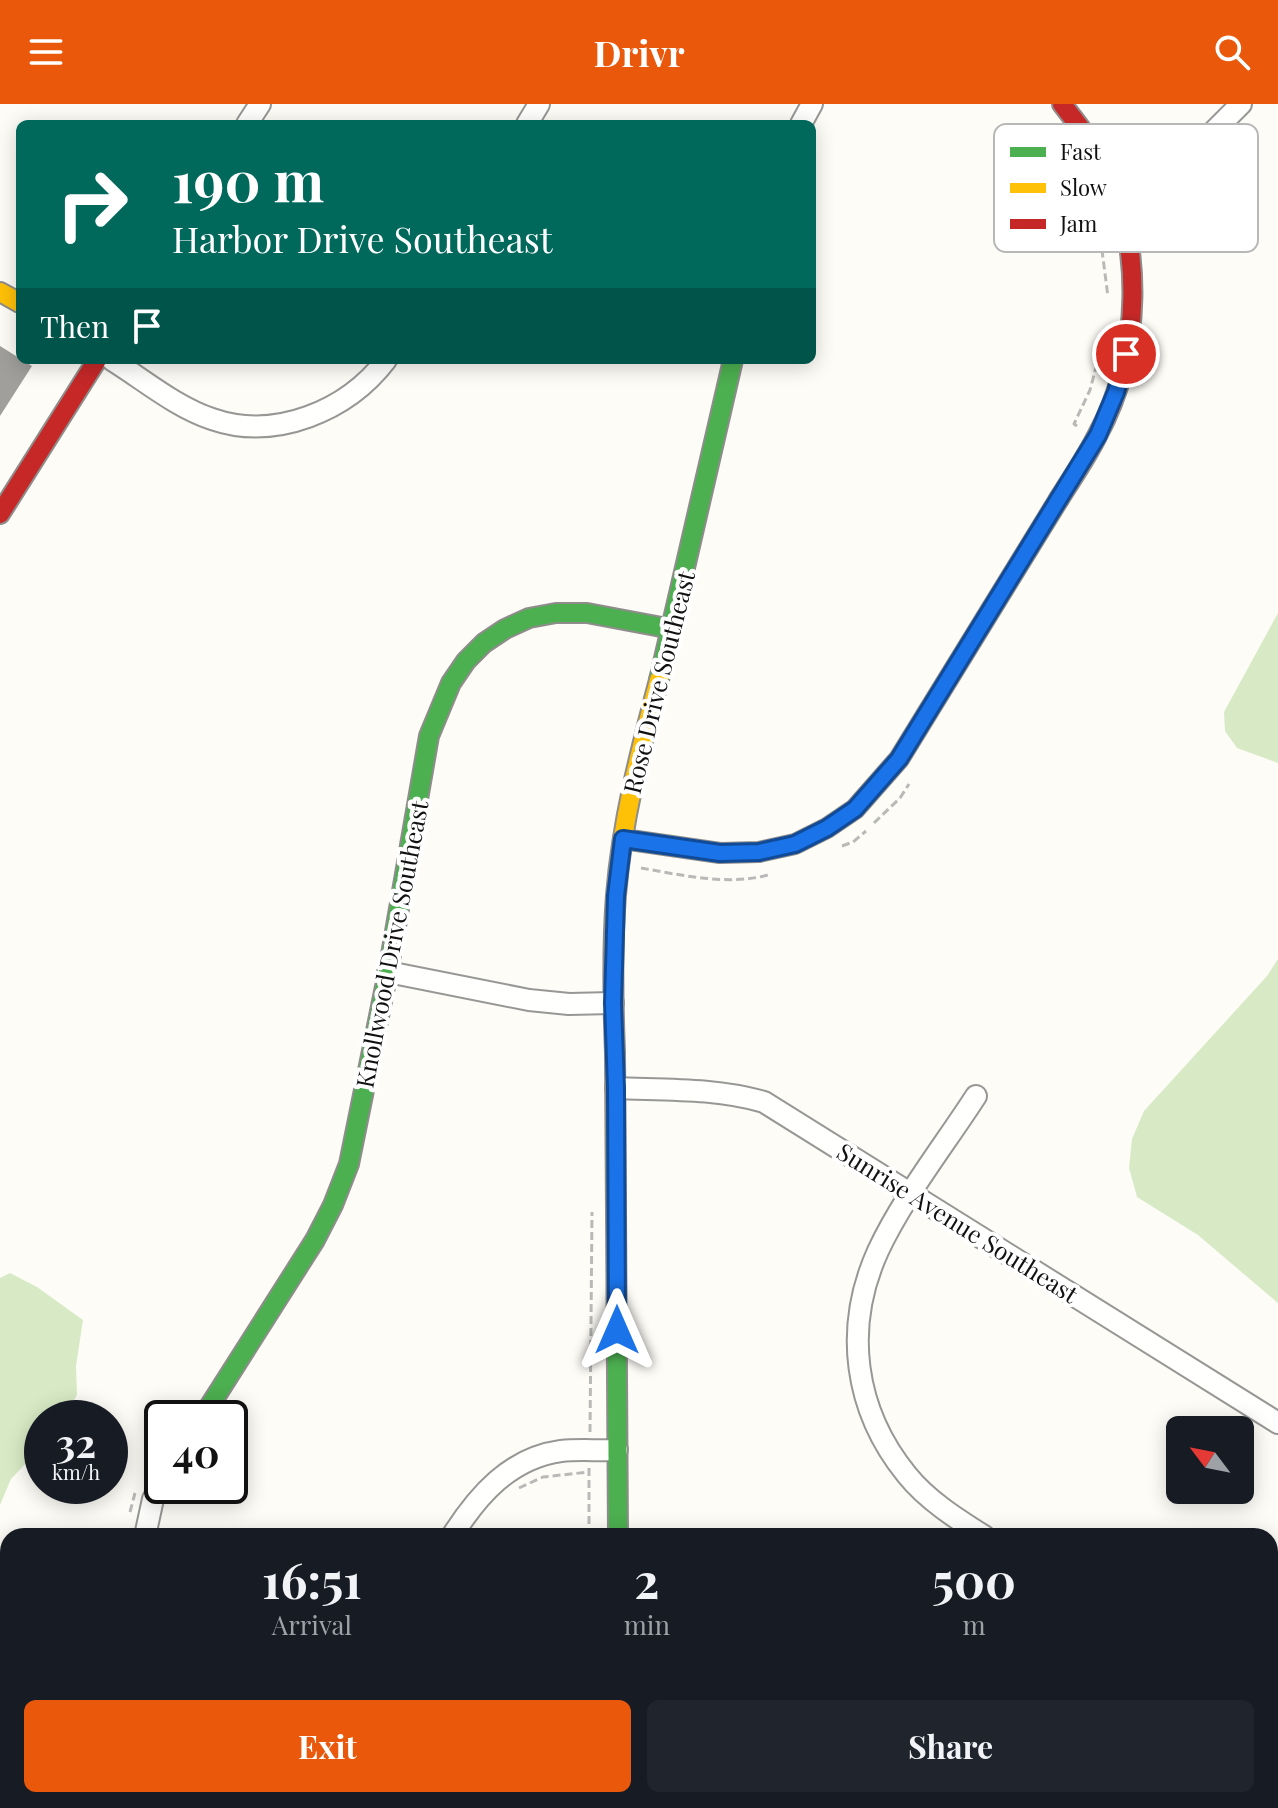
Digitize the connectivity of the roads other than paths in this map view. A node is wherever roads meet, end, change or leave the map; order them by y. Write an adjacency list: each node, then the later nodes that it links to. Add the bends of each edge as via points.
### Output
1 (1062, 104): 3 (street)
2 (1241, 104): 4 (street)
3 (1076, 124)
4 (1221, 124)
5 (1130, 252): 12 (street, via 1132,306 1123,367 1098,435 899,759 855,809 795,844 720,853)
6 (94, 364): 10 (street)
7 (118, 364): 8 (street, via 211,419 247,427 312,416 343,400)
8 (383, 364)
9 (732, 364): 11 (street, Rose Drive Southeast)
10 (0, 514)
11 (672, 629): 12 (street, Rose Drive Southeast, via 636,765); 13 (street, Knollwood Drive Southeast, via 588,613 549,613 504,629 463,662 437,709 429,736)
12 (623, 839): 14 (street, Rose Drive Southeast)
13 (388, 972): 14 (street, via 529,1000); 18 (street, Knollwood Drive Southeast, via 349,1164 333,1205)
14 (613, 1003): 15 (street, Rose Drive Southeast)
15 (616, 1088): 17 (street, Sunrise Avenue Southeast, via 721,1093 764,1102); 20 (street, Rose Drive Southeast)
16 (976, 1096): 17 (street)
17 (913, 1193): 19 (street, Sunrise Avenue Southeast); 25 (street, via 865,1284 857,1319 862,1385 873,1422 908,1476)
18 (213, 1400)
19 (1278, 1423)
20 (617, 1450): 23 (street, via 563,1451 524,1461 479,1497); 24 (street, Rose Drive Southeast)
21 (152, 1504): 22 (street)
22 (147, 1528)
23 (458, 1528)
24 (618, 1528)
25 (971, 1528)

